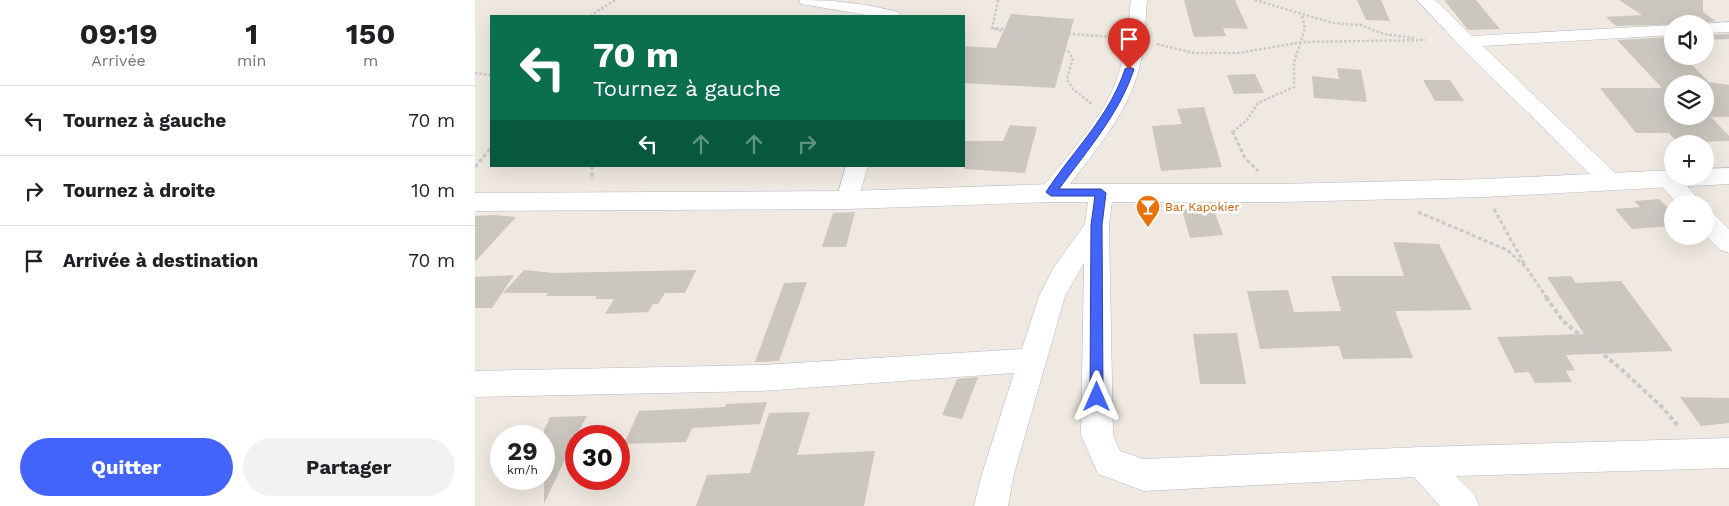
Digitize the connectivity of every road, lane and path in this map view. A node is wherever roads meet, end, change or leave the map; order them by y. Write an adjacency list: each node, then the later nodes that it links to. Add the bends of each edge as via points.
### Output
1 (615, 0): 7 (path)
2 (807, 0): 8 (street)
3 (998, 0): 11 (path)
4 (1139, 0): 14 (street)
5 (1255, 0): 9 (path)
6 (1425, 0): 16 (street)
7 (592, 15)
8 (888, 15)
9 (1302, 15): 15 (path, via 1305,23); 15 (path, via 1426,40)
10 (1729, 27): 12 (street)
11 (992, 28): 14 (path); 19 (path, via 1067,51 1073,58 1067,79 1073,89)
12 (1714, 28)
13 (1664, 31): 16 (street)
14 (1133, 38): 15 (path, via 1194,53 1238,53); 19 (street, via 1124,85)
15 (1303, 42): 31 (path, via 1294,61 1295,87 1258,103 1247,120 1232,131 1245,158)
16 (1466, 42): 26 (street)
17 (475, 73): 18 (path)
18 (490, 75)
19 (1105, 118): 29 (street)
20 (490, 149): 21 (path)
21 (475, 167)
22 (857, 167): 33 (street)
23 (1729, 176): 24 (main road)
24 (1714, 177)
25 (1664, 179): 26 (main road)
26 (1609, 180): 28 (main road)
27 (1673, 185): 32 (street)
28 (1485, 188): 31 (main road); 39 (path)
29 (1051, 192): 30 (main road); 33 (main road)
30 (1101, 193): 31 (main road); 36 (street)
31 (1280, 193)
32 (1682, 195)
33 (848, 200): 34 (main road)
34 (475, 202)
35 (1413, 210): 39 (path, via 1507,250)
36 (1097, 225): 40 (street, via 1052,296); 43 (street, via 1097,435 1109,463 1144,475)
37 (1714, 228): 38 (street)
38 (1729, 244)
39 (1526, 268): 42 (path, via 1563,322)
40 (1033, 360): 41 (street, via 761,378); 45 (street)
41 (475, 384)
42 (1716, 454): 43 (street)
43 (1421, 462): 44 (street)
44 (1452, 501)
45 (991, 506)

